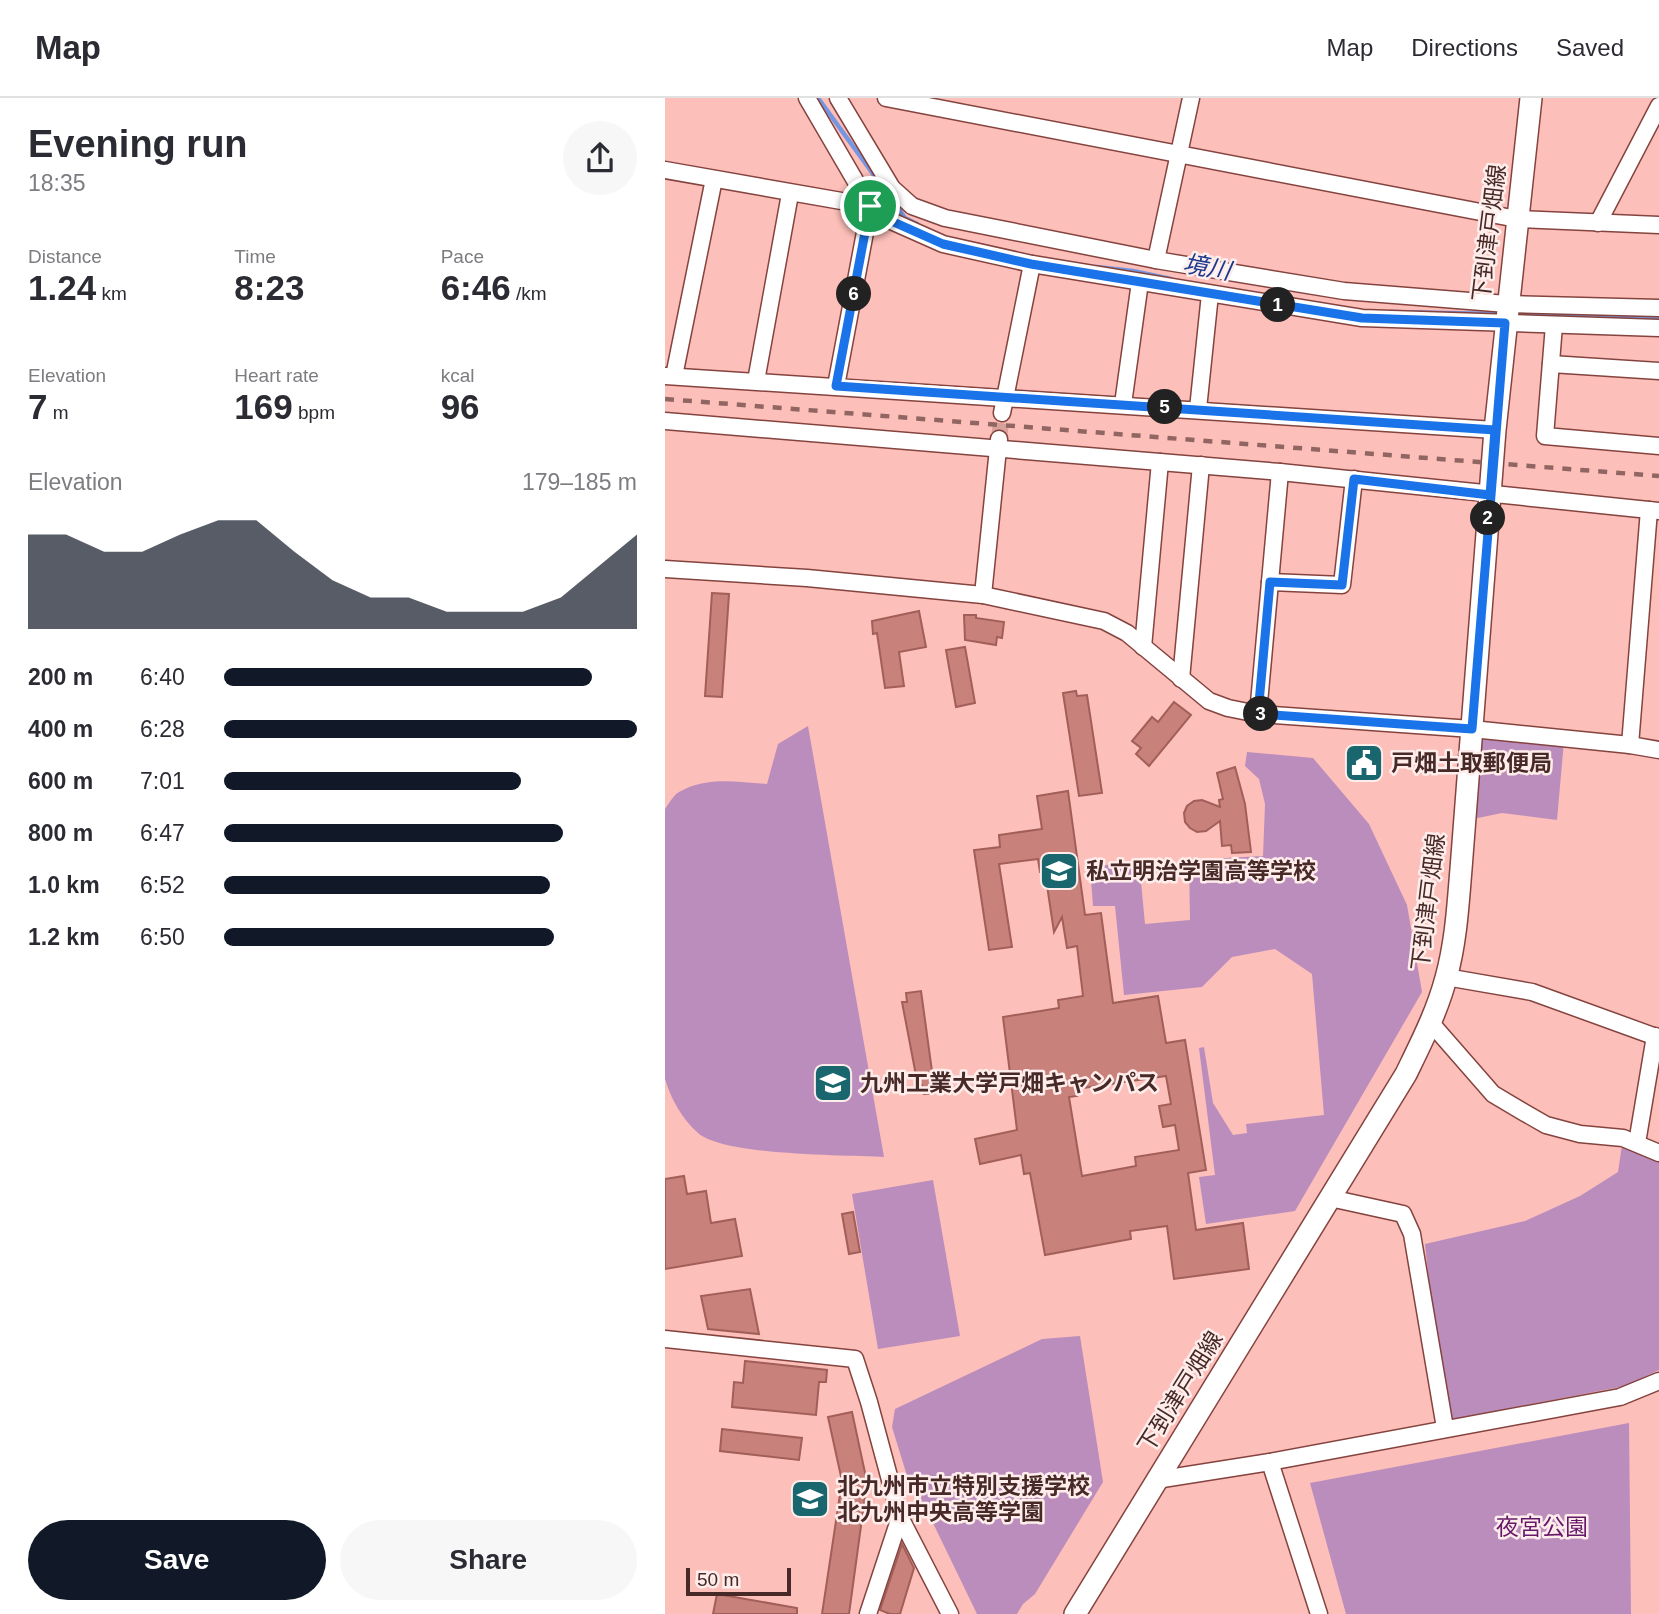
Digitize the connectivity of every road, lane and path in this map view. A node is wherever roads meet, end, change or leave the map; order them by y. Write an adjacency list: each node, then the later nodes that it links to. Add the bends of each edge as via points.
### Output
1 (807, 98): 11 (street)
2 (838, 98): 15 (street, via 892,188 912,206 945,218)
3 (886, 98): 7 (street)
4 (1191, 98): 7 (street)
5 (1531, 98): 12 (main road, 下到津戸畑線)
6 (1659, 106): 13 (street)
7 (1179, 155): 12 (street); 15 (street)
8 (665, 170): 9 (street)
9 (714, 179): 10 (street); 25 (street)
10 (790, 194): 11 (street); 26 (street)
11 (870, 206): 16 (street, via 889,220 943,244); 27 (street)
12 (1517, 219): 13 (street); 20 (main road, 下到津戸畑線)
13 (1598, 223): 14 (street)
14 (1659, 225)
15 (1156, 260): 20 (street)
16 (1031, 264): 17 (street); 28 (street)
17 (1140, 282): 18 (street); 29 (street)
18 (1210, 294): 20 (street, via 1362,318); 30 (street)
19 (1659, 307): 20 (street)
20 (1506, 314): 21 (street); 33 (main road, 下到津戸畑線)
21 (1554, 325): 22 (street); 23 (street)
22 (1659, 328)
23 (1551, 364): 24 (street); 35 (street, via 1545,436)
24 (1659, 371)
25 (669, 376): 26 (street)
26 (756, 381): 27 (street)
27 (836, 386): 28 (street)
28 (1005, 396): 29 (street); 31 (street)
29 (1123, 404): 30 (street)
30 (1198, 409): 33 (street)
31 (1002, 413)
32 (665, 421): 34 (street)
33 (1495, 430): 40 (main road, 下到津戸畑線)
34 (998, 445): 36 (street); 44 (street)
35 (1659, 446)
36 (1160, 462): 37 (street); 45 (street)
37 (1201, 465): 38 (street); 46 (street)
38 (1279, 472): 39 (street); 43 (street)
39 (1354, 479): 40 (street); 43 (street, via 1342,585)
40 (1490, 495): 41 (street); 48 (main road, 下到津戸畑線)
41 (1654, 510): 49 (street)
42 (665, 569): 44 (street)
43 (1270, 582): 47 (street)
44 (983, 595): 45 (street, via 1104,621)
45 (1143, 647): 46 (street)
46 (1181, 679): 47 (street, via 1209,701)
47 (1258, 714): 48 (street)
48 (1472, 729): 49 (street); 51 (main road, 下到津戸畑線, via 1457,914)
49 (1630, 745): 50 (street)
50 (1659, 750)
51 (1447, 977): 52 (main road, 下到津戸畑線); 53 (street, via 1532,992)
52 (1431, 1023): 54 (street, via 1493,1094 1525,1113 1546,1125); 56 (main road, 下到津戸畑線, via 1406,1074)
53 (1657, 1037): 54 (street)
54 (1637, 1143): 55 (street)
55 (1659, 1153)
56 (1330, 1198): 59 (street, via 1403,1214 1412,1234); 61 (main road, 下到津戸畑線)
57 (665, 1339): 62 (street, via 855,1359)
58 (1659, 1381): 59 (street, via 1620,1397)
59 (1445, 1428): 60 (street)
60 (1270, 1462): 61 (street); 66 (street)
61 (1156, 1480): 65 (main road, 下到津戸畑線)
62 (900, 1517): 63 (street); 64 (street)
63 (868, 1614)
64 (950, 1614)
65 (1075, 1614)
66 (1319, 1614)

